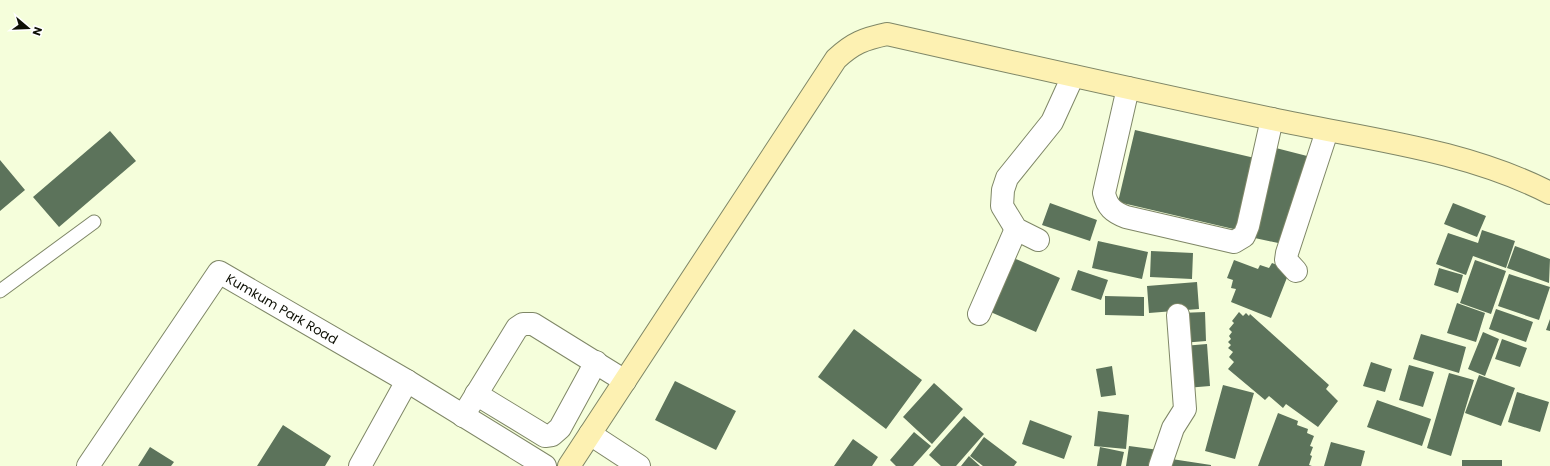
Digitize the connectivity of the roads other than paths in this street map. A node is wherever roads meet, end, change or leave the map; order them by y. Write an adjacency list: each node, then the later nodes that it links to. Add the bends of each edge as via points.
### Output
1 (1073, 76): 2 (street); 7 (street, via 1052,122 1007,178 1002,206); 15 (street, via 887,34 862,40 846,49 836,59)
2 (1128, 88): 3 (street); 3 (street, via 1104,193 1112,211 1126,217 1234,242 1244,236 1248,226)
3 (1272, 119): 4 (street)
4 (1327, 131): 5 (street, via 1444,154 1490,168); 9 (street, via 1286,253 1286,260)
5 (1550, 193)
6 (94, 222): 10 (lane)
7 (1016, 229): 8 (street); 11 (street)
8 (1038, 240)
9 (1296, 271)
10 (0, 291)
11 (979, 314)
12 (1178, 314): 24 (street, via 1185,409 1173,428)
13 (596, 362): 15 (street); 16 (street, via 533,324 526,323 517,328); 16 (street, via 560,428 545,436)
14 (407, 381): 17 (street, Kumkum Park Road); 19 (street, Kumkum Park Road, via 219,272); 20 (street)
15 (625, 381): 18 (street)
16 (476, 394): 17 (street)
17 (463, 416): 21 (street, Kumkum Park Road)
18 (590, 434): 22 (street); 23 (street)
19 (88, 466)
20 (360, 466)
21 (545, 466)
22 (569, 466)
23 (639, 466)
24 (1160, 466)

